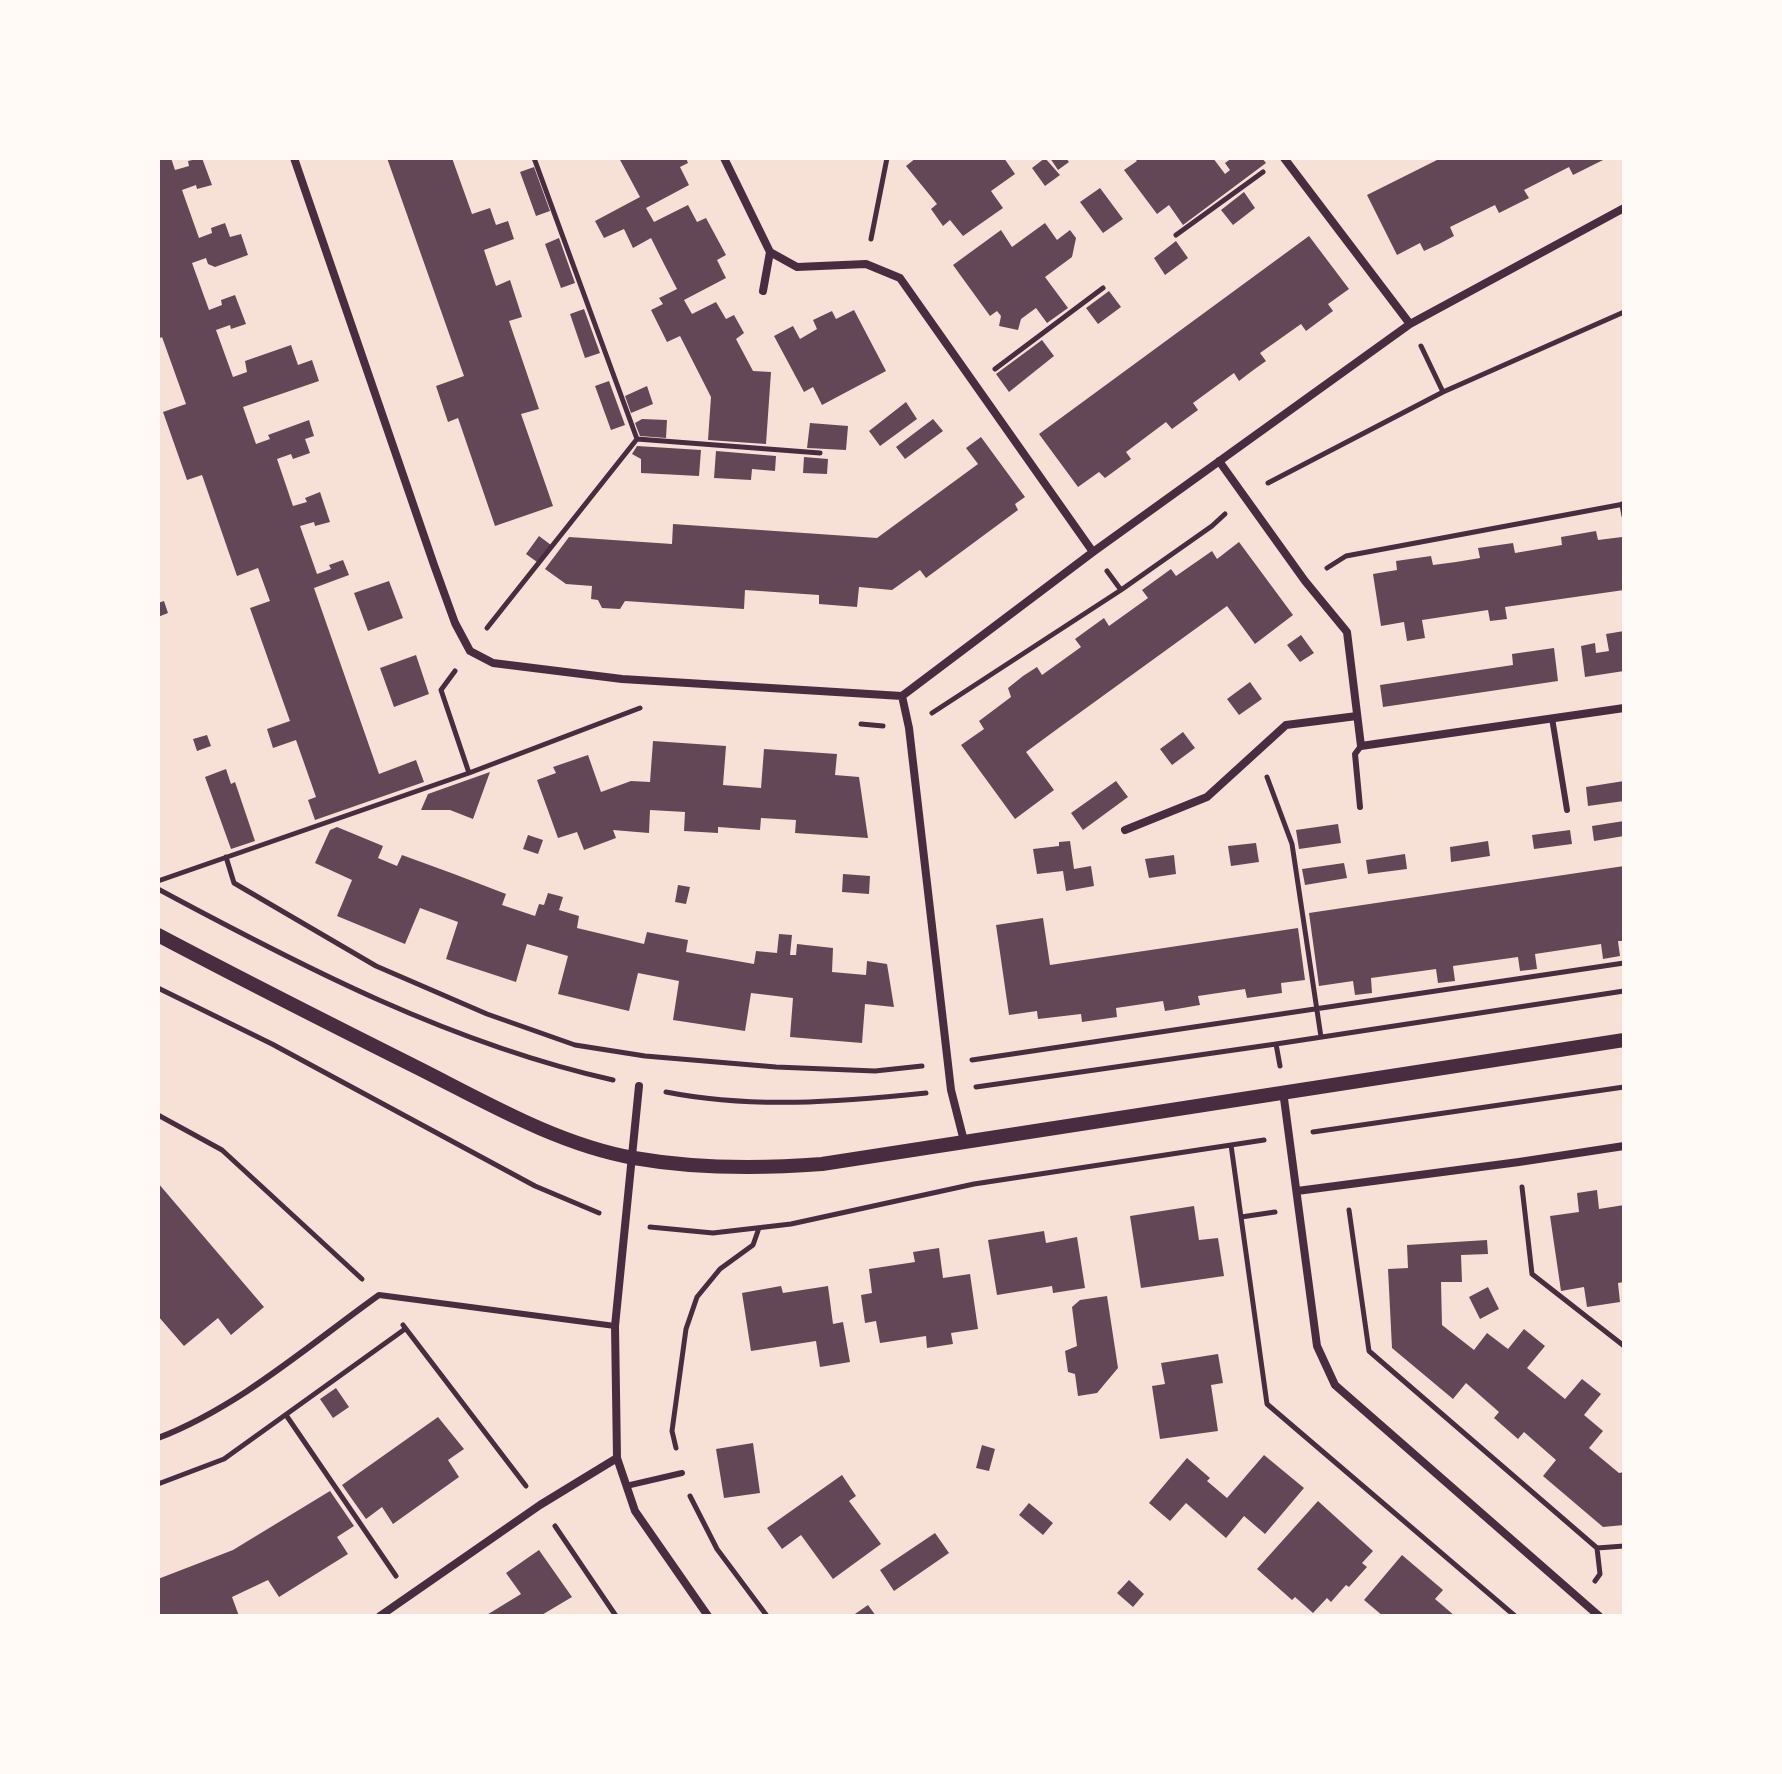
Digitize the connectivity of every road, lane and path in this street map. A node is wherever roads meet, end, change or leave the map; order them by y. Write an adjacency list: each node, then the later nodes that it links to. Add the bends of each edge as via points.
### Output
1 (294, 158): 23 (street, via 434,565)
2 (534, 158): 16 (path)
3 (724, 158): 9 (street)
4 (887, 158): 10 (path)
5 (1284, 158): 13 (street)
6 (1270, 167): 8 (path)
7 (1624, 208): 13 (street)
8 (1176, 235)
9 (770, 252): 10 (street, via 797,267); 12 (street)
10 (866, 264): 14 (street, via 900,278)
11 (1103, 288): 14 (path)
12 (763, 291)
13 (1410, 324): 15 (path); 18 (street)
14 (975, 383): 21 (street)
15 (1443, 392)
16 (637, 439): 17 (path); 23 (path)
17 (820, 453)
18 (1219, 461): 21 (street); 22 (street)
19 (1623, 504): 20 (path); 22 (path, via 1346,556)
20 (1624, 516)
21 (1093, 552): 24 (street)
22 (1305, 581): 27 (street, via 1347,632)
23 (470, 651): 24 (street, via 493,663 622,679); 33 (path, via 441,690)
24 (902, 696): 30 (street)
25 (646, 706): 33 (path)
26 (1624, 708): 28 (street)
27 (1357, 716): 31 (street); 32 (street, via 1286,725)
28 (1552, 718): 31 (street); 35 (lane)
29 (847, 723): 30 (path)
30 (909, 728): 46 (street)
31 (1361, 746): 34 (lane, via 1355,754)
32 (1257, 751): 36 (street, via 1207,797); 43 (path, via 1292,844)
33 (469, 773): 37 (path)
34 (1360, 807)
35 (1567, 810)
36 (1125, 830)
37 (226, 857): 38 (path); 46 (path, via 234,883 376,966 575,1045 776,1067 875,1071)
38 (158, 881)
39 (158, 889): 47 (path, via 252,940 451,1031 562,1069)
40 (158, 935): 53 (street, via 479,1099 574,1142)
41 (1624, 963): 43 (path)
42 (1624, 991): 44 (path)
43 (1317, 1008): 44 (path); 46 (path)
44 (1321, 1037): 48 (path)
45 (1624, 1040): 49 (street)
46 (949, 1064): 48 (street)
47 (639, 1086): 48 (path, via 757,1103 830,1103); 53 (street)
48 (951, 1090): 51 (street)
49 (1283, 1091): 51 (street); 56 (street)
50 (158, 1115): 58 (path, via 222,1150)
51 (964, 1141): 53 (street, via 770,1168)
52 (1624, 1146): 54 (street)
53 (632, 1158): 59 (street)
54 (1519, 1162): 55 (street); 61 (path, via 1532,1274)
55 (1345, 1185): 56 (street); 69 (path, via 1369,1351 1597,1548)
56 (1297, 1191): 75 (street, via 1317,1346 1335,1385)
57 (759, 1228): 65 (path, via 753,1245 720,1269 697,1297 686,1329 672,1431)
58 (379, 1295): 59 (lane); 60 (path); 63 (lane, via 248,1389 193,1424)
59 (615, 1326): 64 (street)
60 (405, 1329): 62 (path); 68 (path)
61 (1624, 1346)
62 (286, 1415): 66 (path, via 224,1459); 70 (path)
63 (158, 1438)
64 (617, 1458): 67 (street); 68 (street)
65 (682, 1473): 67 (lane); 74 (path, via 717,1549)
66 (158, 1484)
67 (626, 1486): 73 (street, via 635,1511)
68 (540, 1505): 70 (street); 72 (path)
69 (1624, 1546)
70 (410, 1597): 71 (street)
71 (380, 1616)
72 (616, 1616)
73 (708, 1616)
74 (767, 1616)
75 (1599, 1616)

